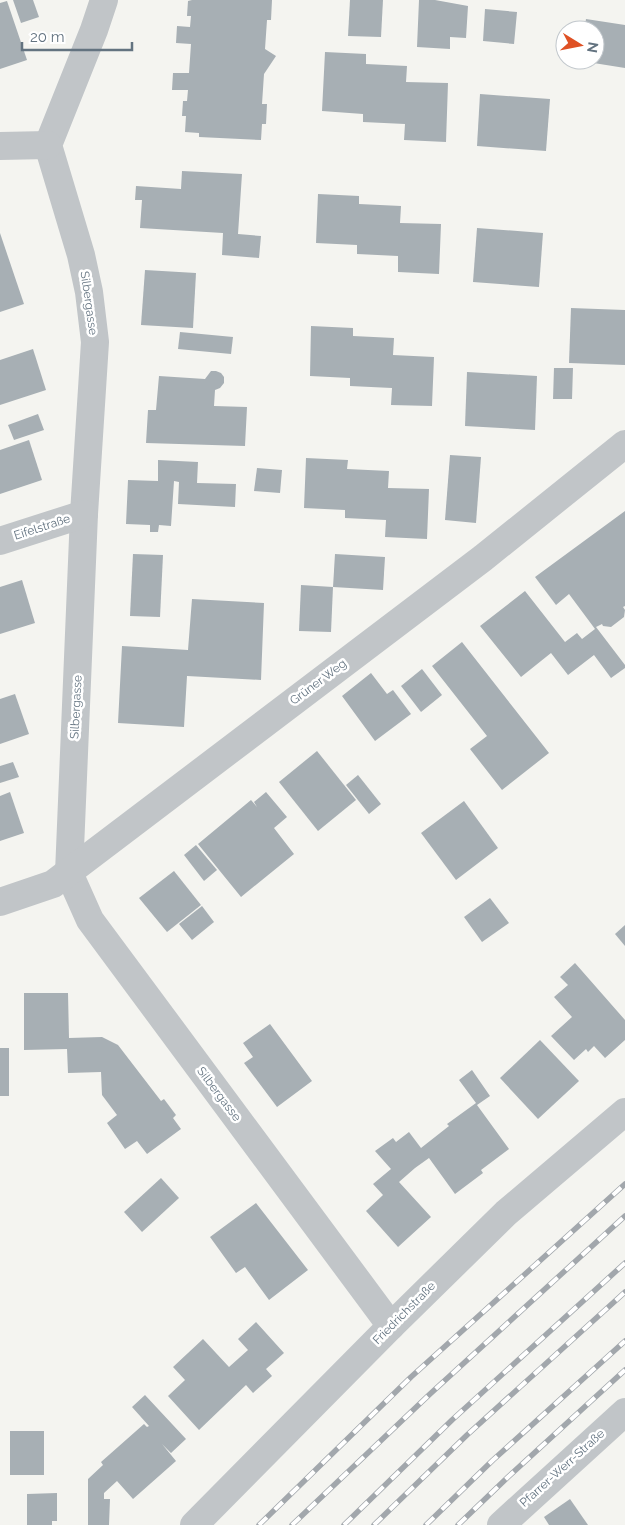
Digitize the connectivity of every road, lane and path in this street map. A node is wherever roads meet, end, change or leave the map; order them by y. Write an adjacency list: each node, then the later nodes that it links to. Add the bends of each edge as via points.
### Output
1 (104, 0): 2 (street)
2 (48, 145): 3 (street); 5 (street, Silbergasse, via 82,255 95,342)
3 (0, 146)
4 (625, 444): 7 (street, Grüner Weg, via 483,558)
5 (84, 514): 6 (street, Eifelstraße); 7 (street, Silbergasse)
6 (0, 541)
7 (68, 872): 8 (street, Grüner Weg, via 53,884); 10 (street, Silbergasse, via 90,920)
8 (0, 902)
9 (625, 1112): 10 (street, Friedrichstraße, via 506,1213)
10 (391, 1326): 12 (street, Friedrichstraße)
11 (625, 1412): 13 (street, Pfarrer-Werr-Straße)
12 (194, 1525)
13 (501, 1525)

